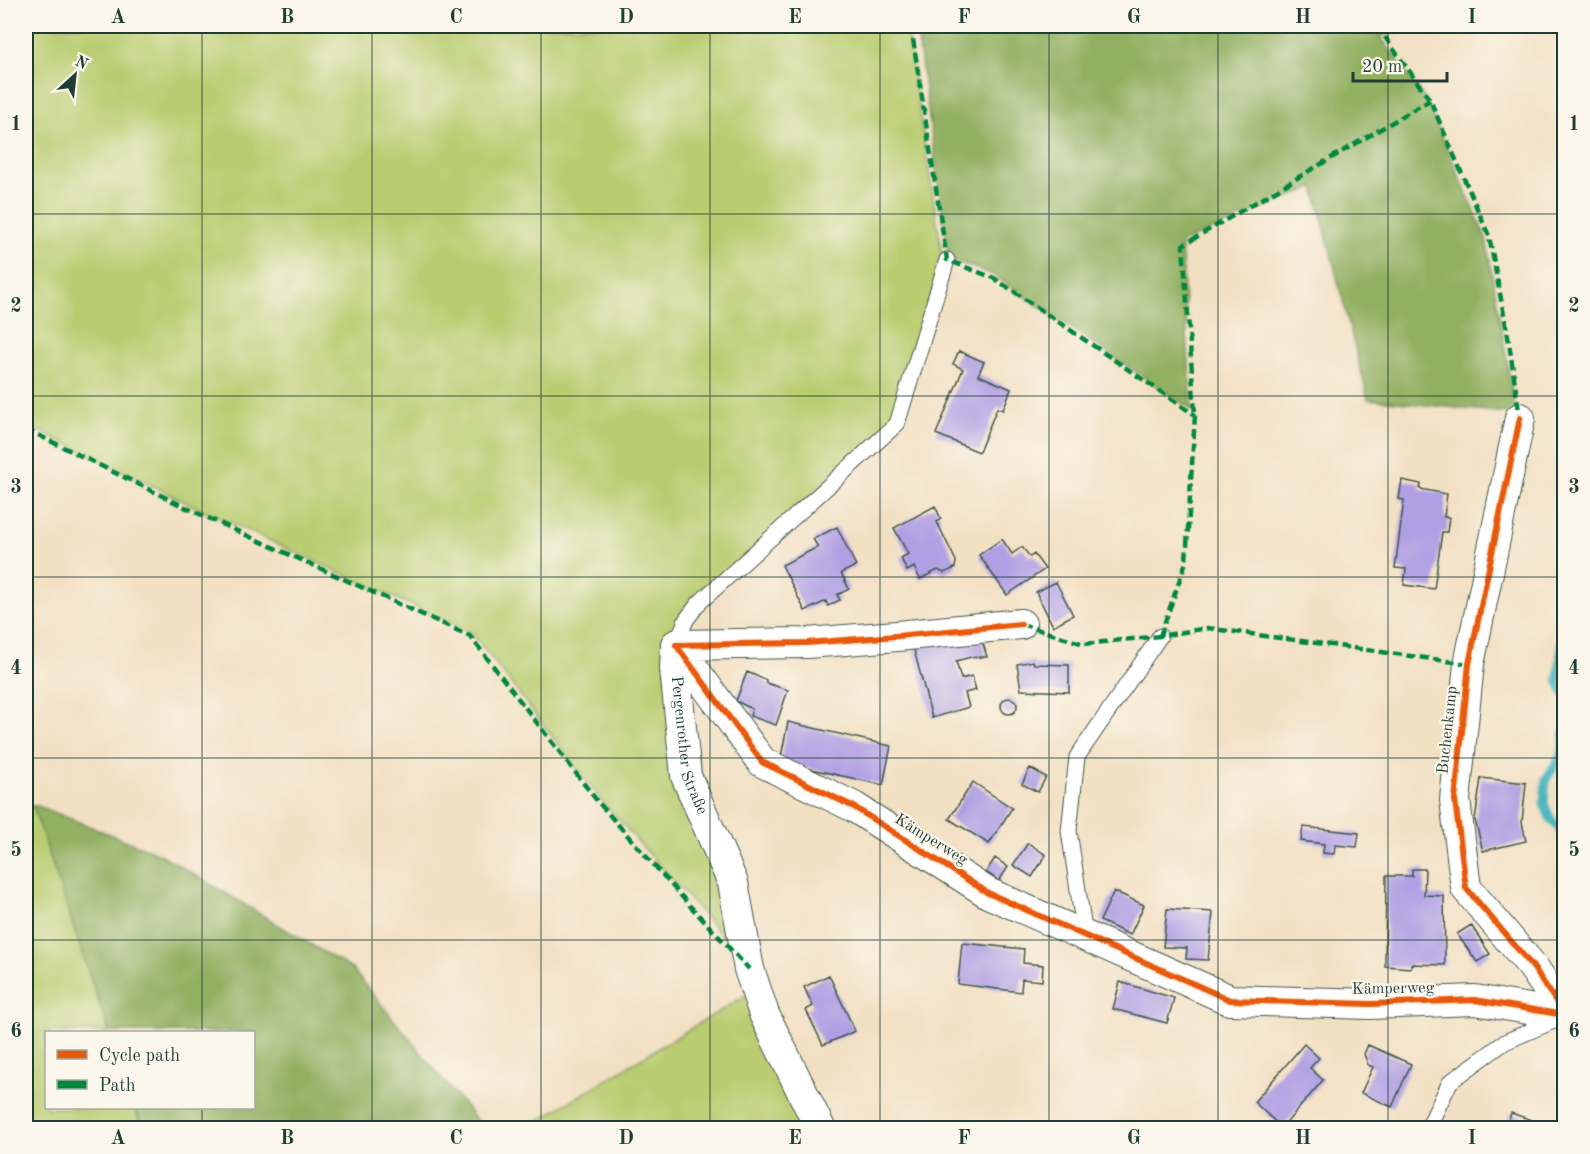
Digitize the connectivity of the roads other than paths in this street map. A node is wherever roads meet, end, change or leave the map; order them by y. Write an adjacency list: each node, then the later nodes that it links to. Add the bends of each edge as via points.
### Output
1 (947, 260): 5 (lane, Pergenrother Straße, via 897,424 699,603 686,620)
2 (1520, 418): 7 (street, Buchenkamp, via 1469,664 1455,800 1466,888 1533,967)
3 (1021, 624): 5 (street, via 807,643)
4 (1160, 636): 6 (lane, via 1077,757 1069,831)
5 (676, 645): 6 (street, Kämperweg, via 762,762 854,807 988,892); 8 (street, Pergenrother Straße, via 686,776 733,883 749,969 764,1014)
6 (1085, 936): 7 (street, Kämperweg, via 1230,1000 1371,1004 1475,1000)
7 (1564, 1015): 9 (lane, via 1505,1042 1450,1082)
8 (820, 1128)
9 (1428, 1128)

